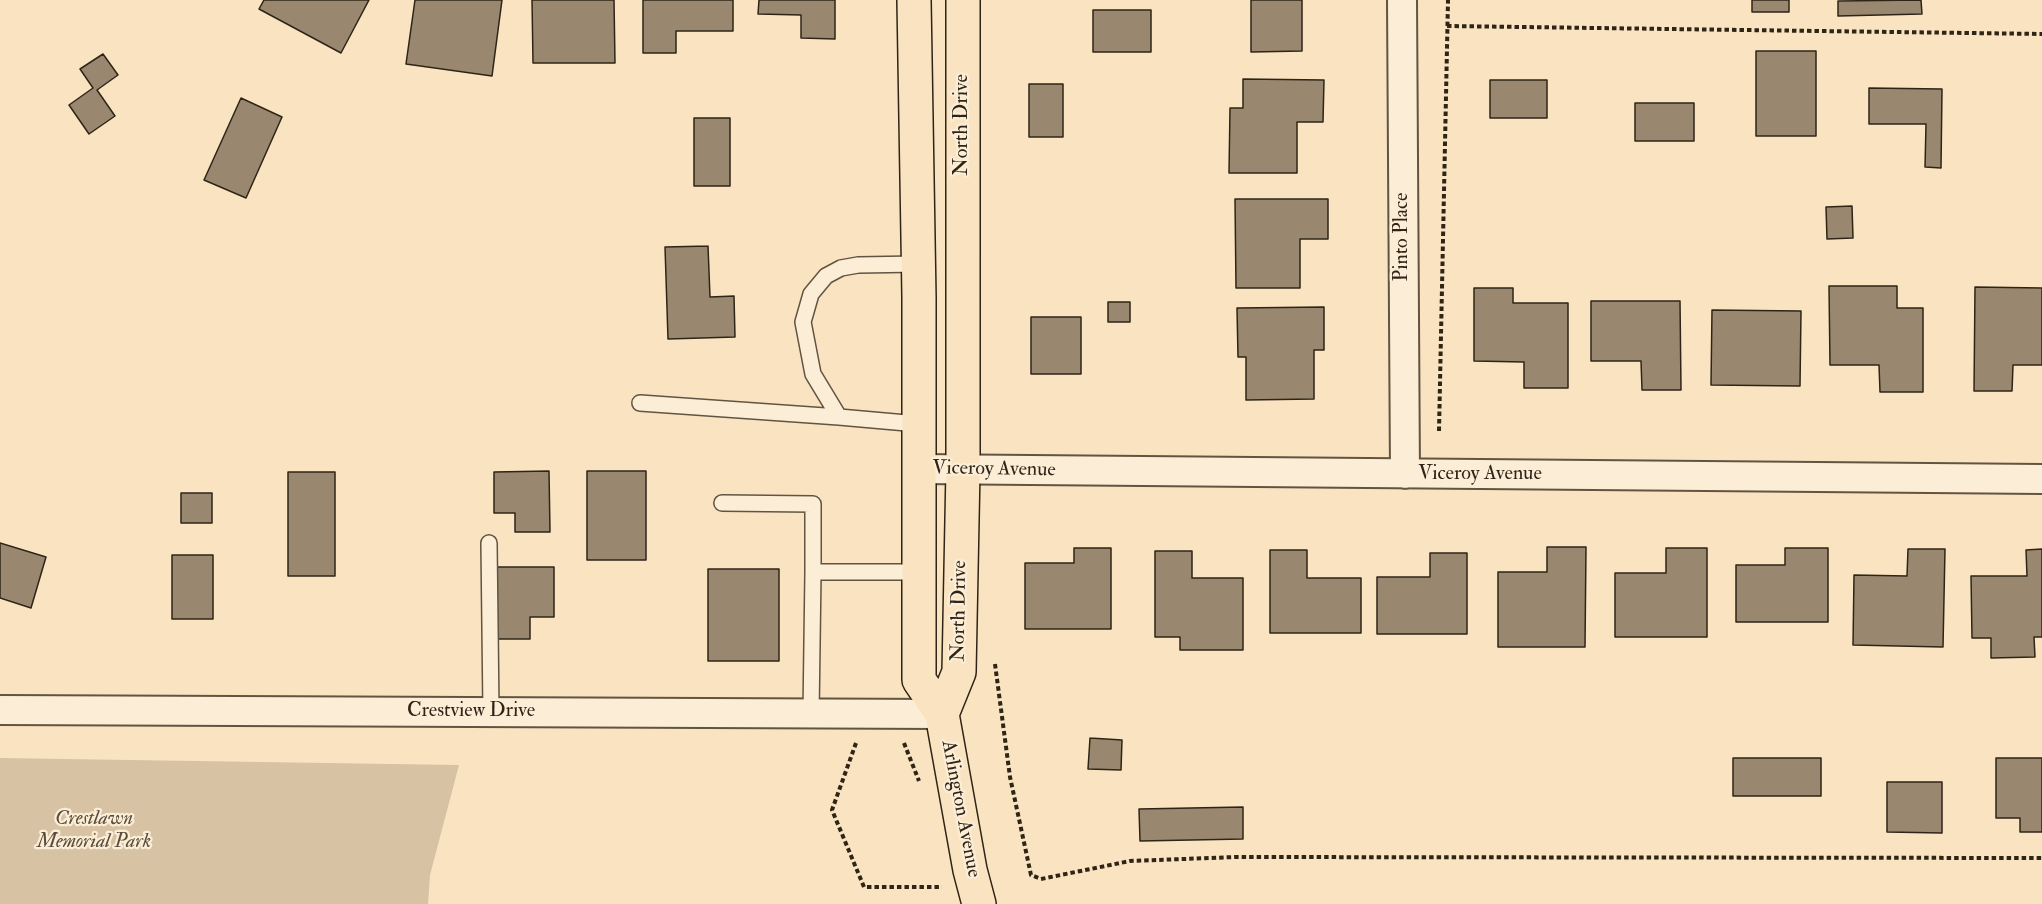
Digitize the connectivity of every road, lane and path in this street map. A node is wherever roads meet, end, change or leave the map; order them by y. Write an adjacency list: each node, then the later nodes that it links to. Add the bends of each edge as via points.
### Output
1 (914, 0): 7 (main road, North Drive)
2 (963, 0): 13 (main road, North Drive)
3 (1402, 0): 14 (street, Pinto Place)
4 (1448, 0): 11 (path)
5 (1447, 26): 6 (path)
6 (2042, 34)
7 (918, 264): 9 (lane, via 841,268 826,276 811,294 803,322 813,374); 10 (main road, North Drive)
8 (640, 403): 9 (lane)
9 (839, 417): 10 (lane)
10 (918, 424): 12 (main road, North Drive)
11 (1439, 431)
12 (918, 469): 13 (street, Viceroy Avenue); 19 (main road, North Drive)
13 (963, 470): 14 (street, Viceroy Avenue); 25 (main road, North Drive, via 959,672)
14 (1405, 474): 15 (street, Viceroy Avenue)
15 (2042, 479)
16 (722, 503): 18 (lane, via 813,504)
17 (489, 543): 22 (lane)
18 (813, 572): 19 (lane); 23 (lane)
19 (919, 572): 25 (main road, North Drive, via 920,680)
20 (994, 658): 26 (path, via 1010,777 1031,875 1041,879 1130,861 1236,857)
21 (0, 710): 22 (street, Crestview Drive)
22 (490, 712): 23 (street, Crestview Drive)
23 (811, 714): 24 (street, Crestview Drive)
24 (867, 714): 25 (street, Crestview Drive); 27 (path, via 832,810 864,887)
25 (942, 714): 27 (main road, Arlington Avenue)
26 (2042, 858)
27 (977, 895)

